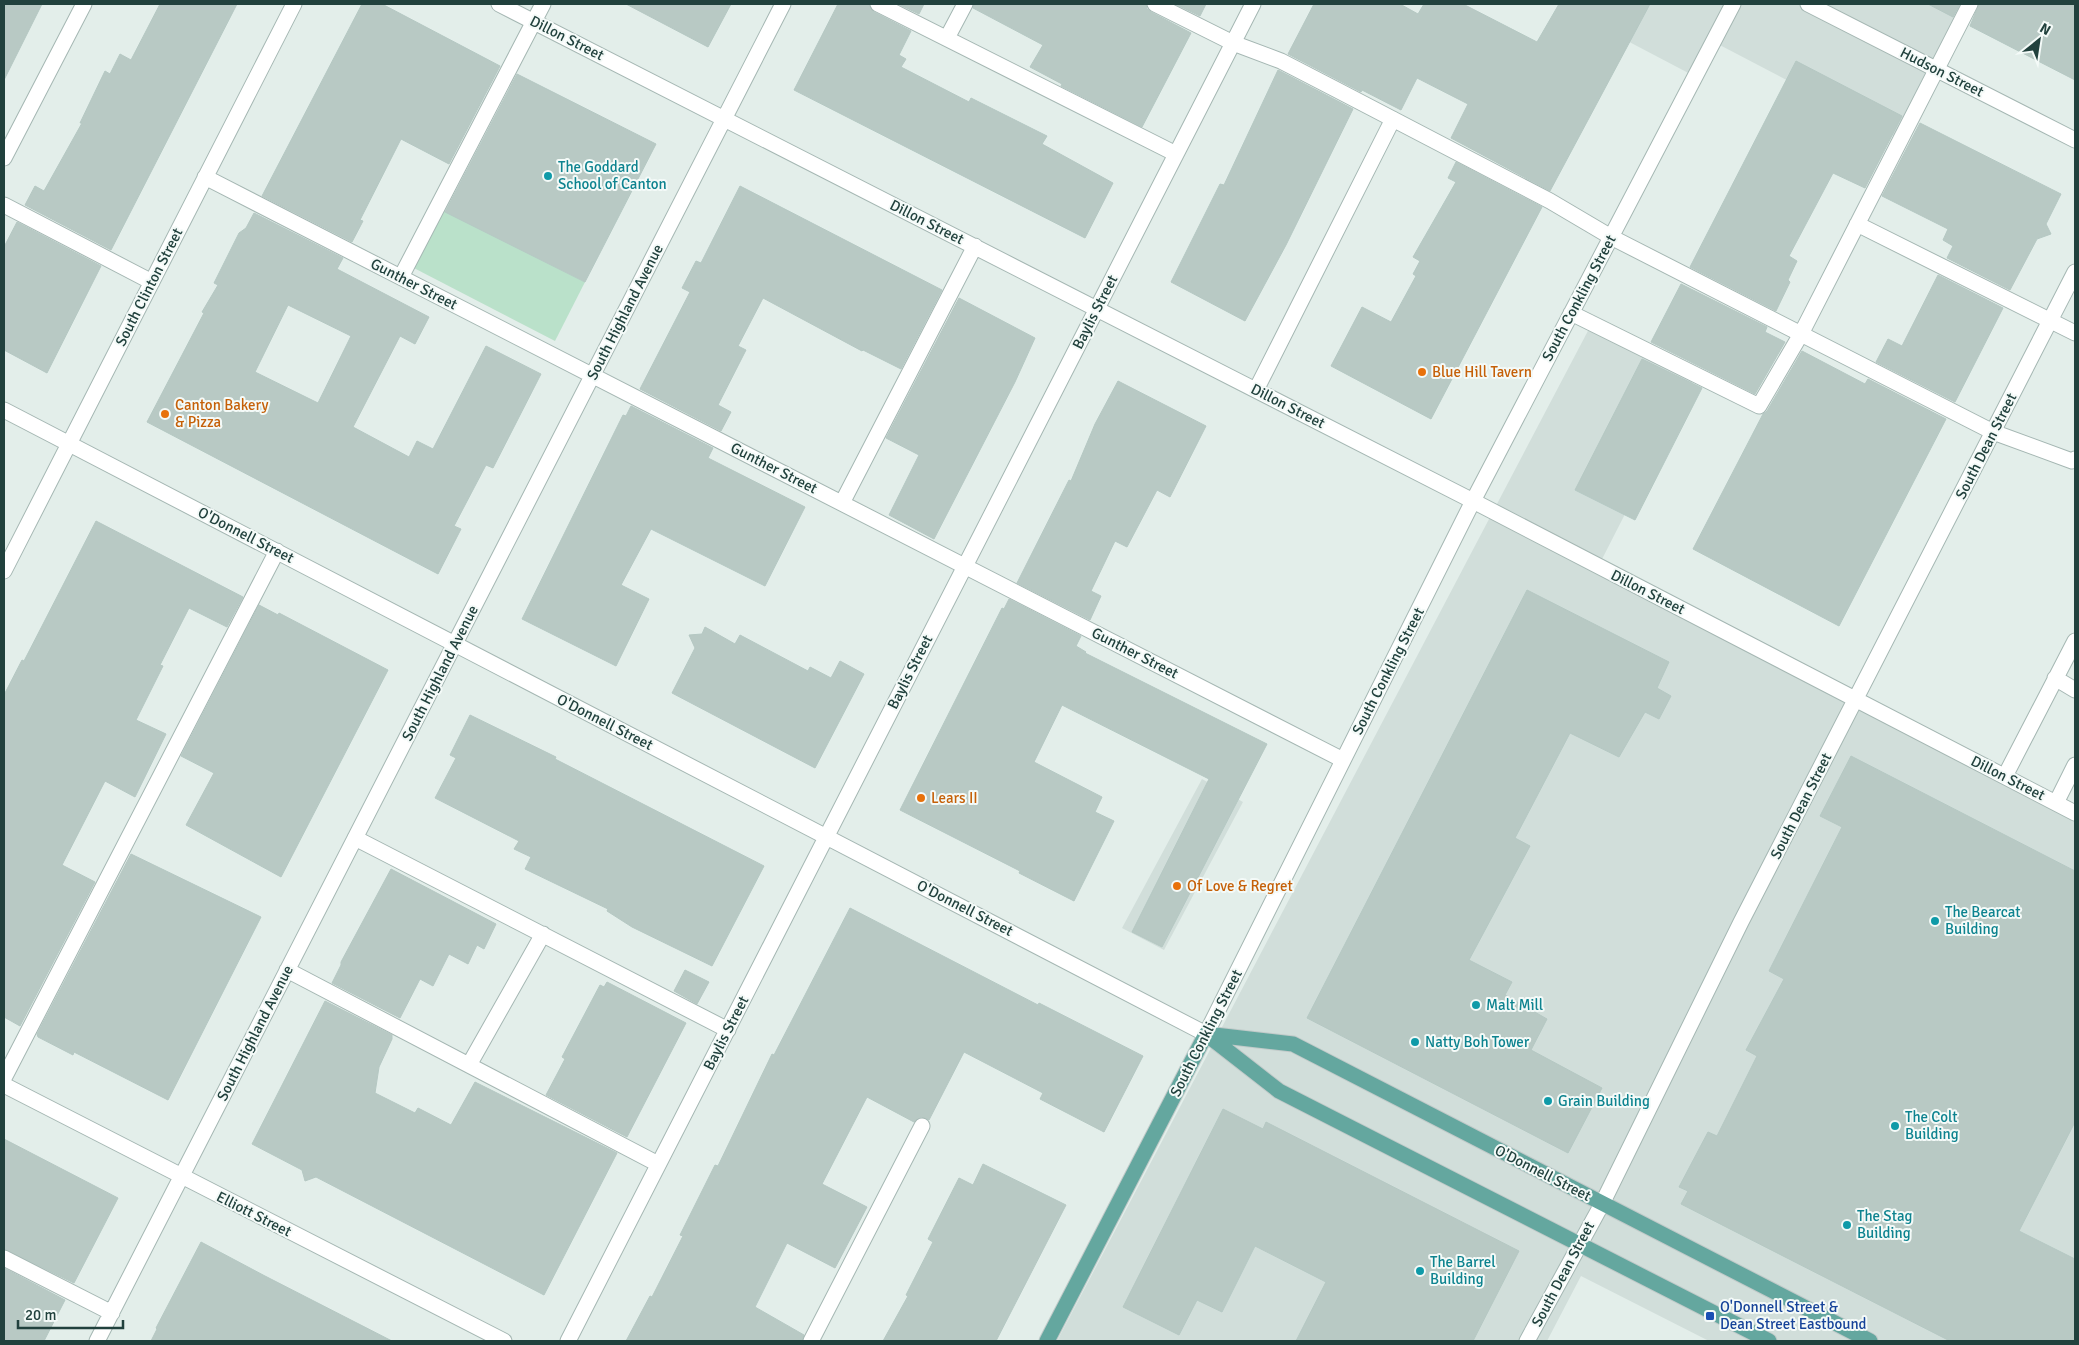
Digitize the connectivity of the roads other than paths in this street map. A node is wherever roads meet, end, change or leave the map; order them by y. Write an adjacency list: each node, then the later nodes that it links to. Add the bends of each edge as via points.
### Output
1 (84, 4): 21 (street)
2 (294, 4): 22 (street, South Clinton Street)
3 (499, 4): 13 (street, Dillon Street)
4 (543, 4): 13 (street)
5 (783, 4): 17 (street, South Highland Avenue)
6 (878, 4): 14 (street)
7 (965, 4): 14 (street)
8 (1155, 4): 15 (street)
9 (1253, 4): 15 (street, Baylis Street)
10 (1733, 4): 25 (street, South Conkling Street)
11 (1808, 4): 16 (street, Hudson Street)
12 (1970, 4): 16 (street)
13 (534, 22): 17 (street, Dillon Street); 28 (street)
14 (947, 38): 20 (street)
15 (1233, 43): 18 (street, via 1281,61); 20 (street, Baylis Street)
16 (1936, 69): 19 (street, Hudson Street); 24 (street)
17 (724, 119): 26 (street, Dillon Street); 35 (street, South Highland Avenue)
18 (1393, 119): 25 (street, via 1550,201); 36 (street)
19 (2075, 140)
20 (1176, 154): 30 (street, Baylis Street)
21 (4, 158)
22 (206, 177): 28 (street, Gunther Street); 29 (street, South Clinton Street)
23 (4, 205): 29 (street)
24 (1856, 224): 32 (street); 34 (street)
25 (1611, 237): 31 (street, South Conkling Street); 34 (street)
26 (975, 246): 30 (street, Dillon Street); 42 (street)
27 (2075, 272): 32 (street, South Dean Street)
28 (401, 277): 35 (street, Gunther Street)
29 (152, 282): 39 (street, South Clinton Street)
30 (1097, 309): 36 (street, Dillon Street); 44 (street, Baylis Street)
31 (1571, 313): 34 (street, via 1759,406); 41 (street, South Conkling Street)
32 (2050, 320): 33 (street); 38 (street, South Dean Street)
33 (2075, 333)
34 (1800, 334): 38 (street)
35 (593, 375): 42 (street, Gunther Street); 47 (street, South Highland Avenue)
36 (1256, 390): 41 (street, Dillon Street)
37 (4, 410): 39 (street, O'Donnell Street)
38 (1993, 432): 40 (street); 50 (street, South Dean Street)
39 (69, 443): 43 (street, O'Donnell Street); 45 (street, South Clinton Street)
40 (2074, 460)
41 (1473, 501): 50 (street, Dillon Street); 51 (street, South Conkling Street)
42 (842, 503): 44 (street, Gunther Street)
43 (277, 551): 47 (street, O'Donnell Street); 63 (street)
44 (965, 566): 51 (street, Gunther Street); 56 (street, Baylis Street)
45 (4, 571)
46 (2075, 641): 48 (street)
47 (455, 644): 56 (street, O'Donnell Street); 57 (street, South Highland Avenue)
48 (2055, 678): 49 (street); 53 (street)
49 (2075, 690)
50 (1856, 700): 53 (street, Dillon Street); 68 (street, South Dean Street, via 1734,936)
51 (1343, 760): 61 (street, South Conkling Street)
52 (2075, 765): 54 (street)
53 (2005, 776): 54 (street, Dillon Street)
54 (2056, 803): 55 (street, Dillon Street)
55 (2075, 813)
56 (826, 837): 60 (street, Baylis Street); 61 (street, O'Donnell Street)
57 (355, 838): 58 (street); 59 (street, South Highland Avenue)
58 (543, 934): 60 (street); 62 (street)
59 (288, 970): 62 (street); 67 (street, South Highland Avenue)
60 (728, 1030): 66 (street, Baylis Street)
61 (1206, 1034): 68 (main road, O'Donnell Street, via 1293,1044); 69 (main road, O'Donnell Street, via 1279,1091); 76 (main road, South Conkling Street)
62 (469, 1065): 66 (street)
63 (4, 1078)
64 (4, 1086): 67 (street, Elliott Street)
65 (922, 1126): 75 (street)
66 (658, 1164): 74 (street, Baylis Street)
67 (181, 1176): 71 (street, South Highland Avenue); 73 (street, Elliott Street)
68 (1602, 1204): 69 (street, South Dean Street); 79 (main road, O'Donnell Street)
69 (1578, 1244): 77 (street, South Dean Street); 78 (main road, O'Donnell Street)
70 (4, 1258): 71 (street)
71 (112, 1313): 72 (street, South Highland Avenue)
72 (97, 1341)
73 (504, 1341)
74 (568, 1341)
75 (811, 1341)
76 (1047, 1341)
77 (1528, 1341)
78 (1769, 1341)
79 (1870, 1341)

